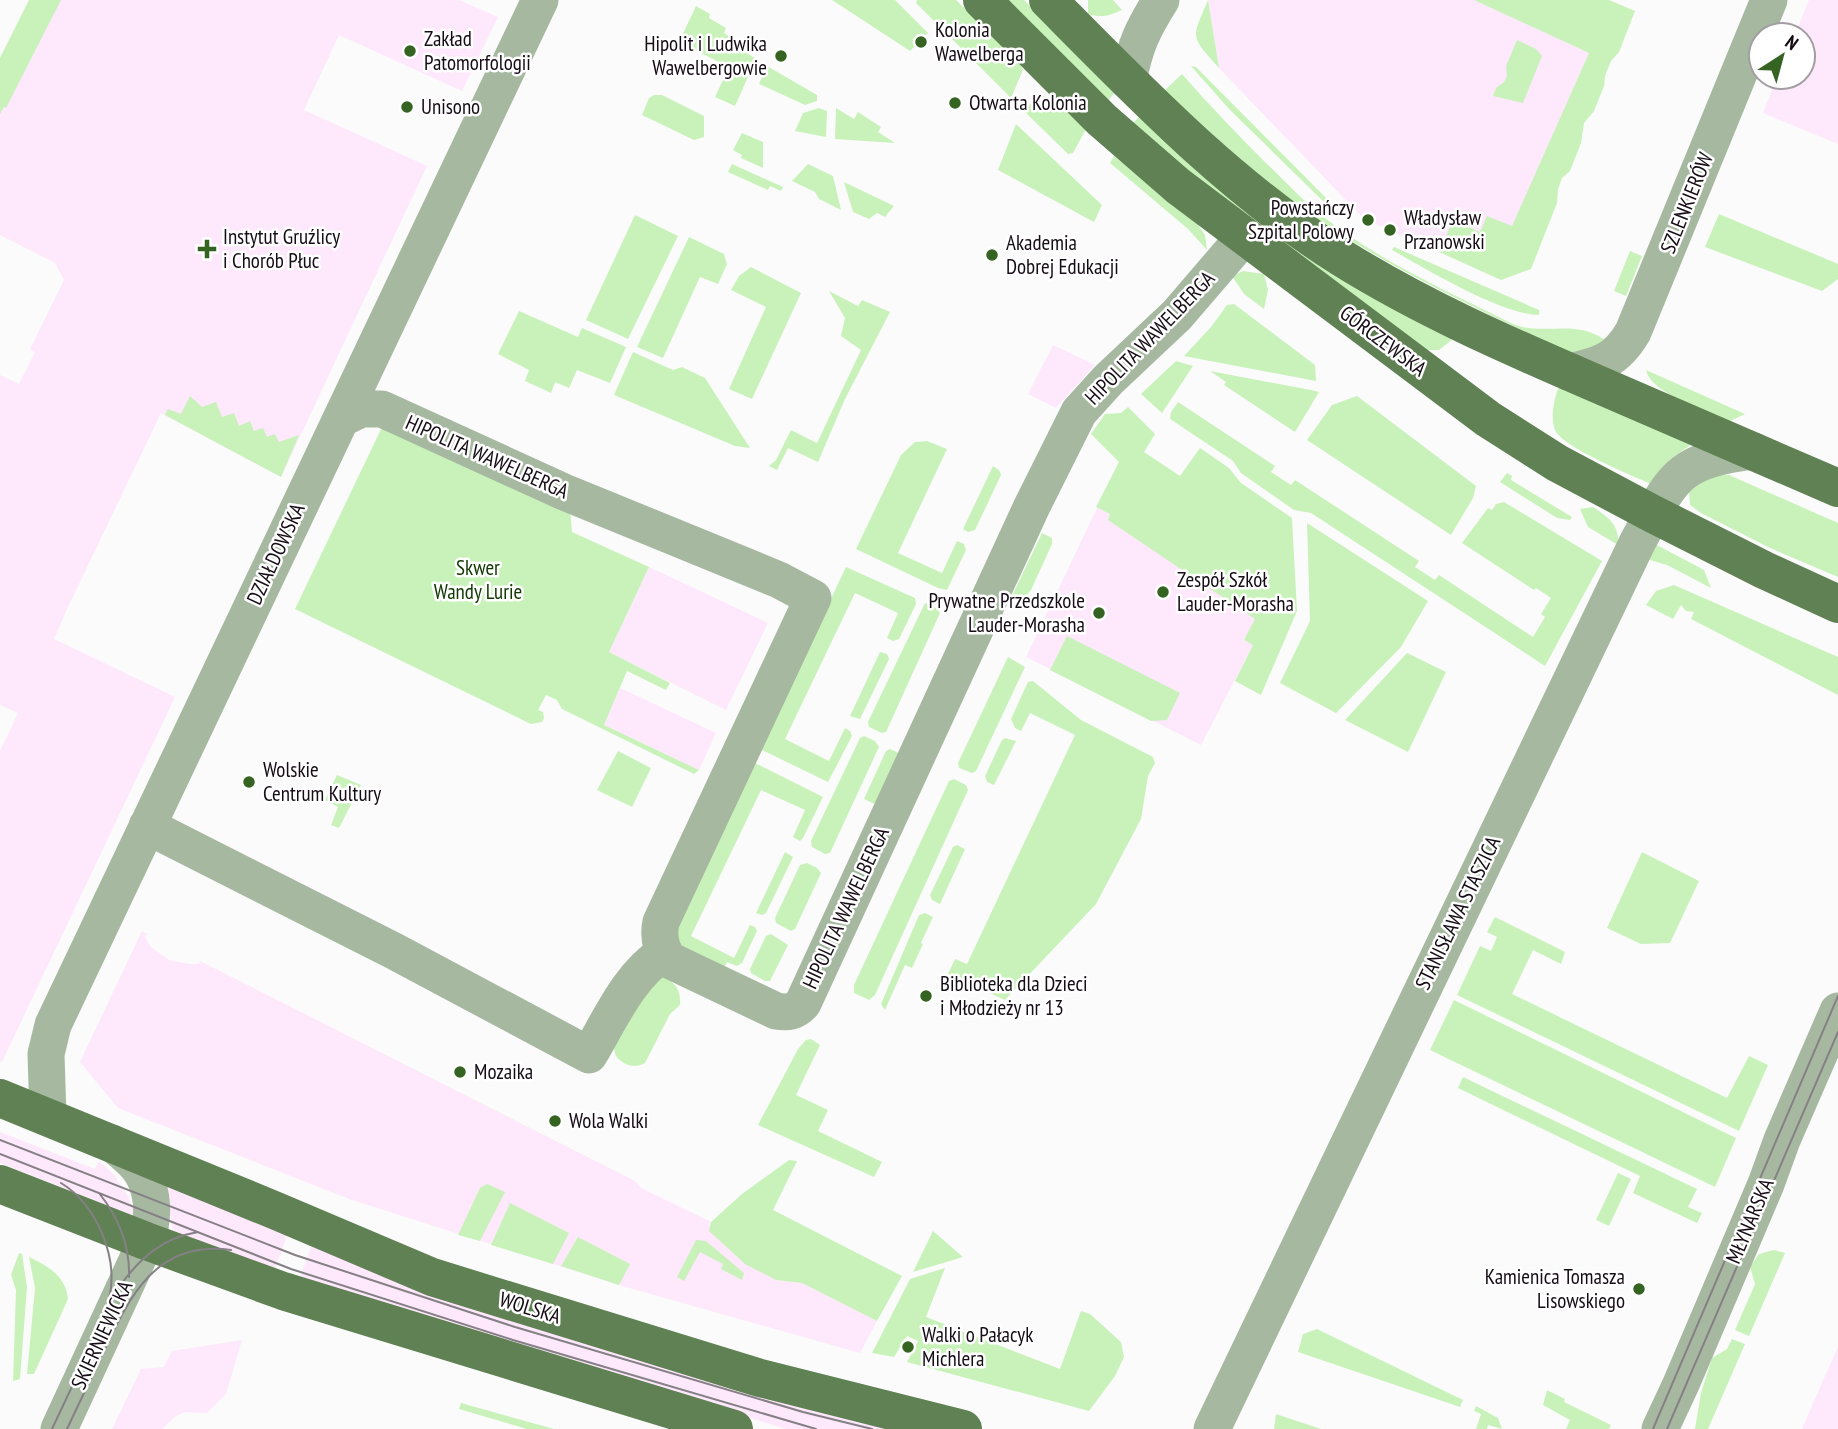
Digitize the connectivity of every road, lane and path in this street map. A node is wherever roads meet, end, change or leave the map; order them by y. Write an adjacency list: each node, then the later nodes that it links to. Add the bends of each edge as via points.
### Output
1 (540, 0): 9 (street, DZIAŁDOWSKA)
2 (982, 0): 7 (main road, GÓRCZEWSKA, via 1114,132)
3 (1048, 0): 6 (main road)
4 (1161, 0): 6 (street, via 1137,41)
5 (1769, 0): 8 (street, SZLENKIERÓW, via 1633,332 1609,361)
6 (1128, 81): 8 (main road, via 1226,172 1342,258 1411,298)
7 (1244, 237): 12 (main road, GÓRCZEWSKA, via 1488,419 1557,463); 15 (street, HIPOLITA WAWELBERGA, via 1177,315 1079,412 803,1003 788,1013 776,1011)
8 (1569, 372): 10 (main road)
9 (341, 419): 14 (street, DZIAŁDOWSKA); 15 (street, HIPOLITA WAWELBERGA, via 361,409 382,409 813,598 661,922)
10 (1754, 451): 11 (main road); 12 (street, STANISŁAWA STASZICA, via 1720,456 1683,471)
11 (1838, 488)
12 (1653, 514): 13 (main road, GÓRCZEWSKA); 26 (street, STANISŁAWA STASZICA)
13 (1838, 604)
14 (147, 826): 15 (street, via 589,1055 639,974 650,961); 18 (street, DZIAŁDOWSKA, via 53,1025 46,1054)
15 (666, 956)
16 (1838, 1011): 22 (street, MŁYNARSKA)
17 (0, 1098): 18 (main road, WOLSKA)
18 (48, 1116): 19 (main road, WOLSKA)
19 (112, 1143): 21 (street, WOLSKA, via 139,1168 147,1186 152,1225); 25 (main road, WOLSKA, via 432,1277 760,1378)
20 (0, 1184): 21 (main road)
21 (146, 1241): 23 (street, SKIERNIEWICKA); 24 (main road, via 308,1299)
22 (1681, 1384): 27 (street, MŁYNARSKA); 28 (street)
23 (59, 1429)
24 (734, 1429)
25 (962, 1429)
26 (1212, 1429)
27 (1660, 1429)
28 (1673, 1429)

